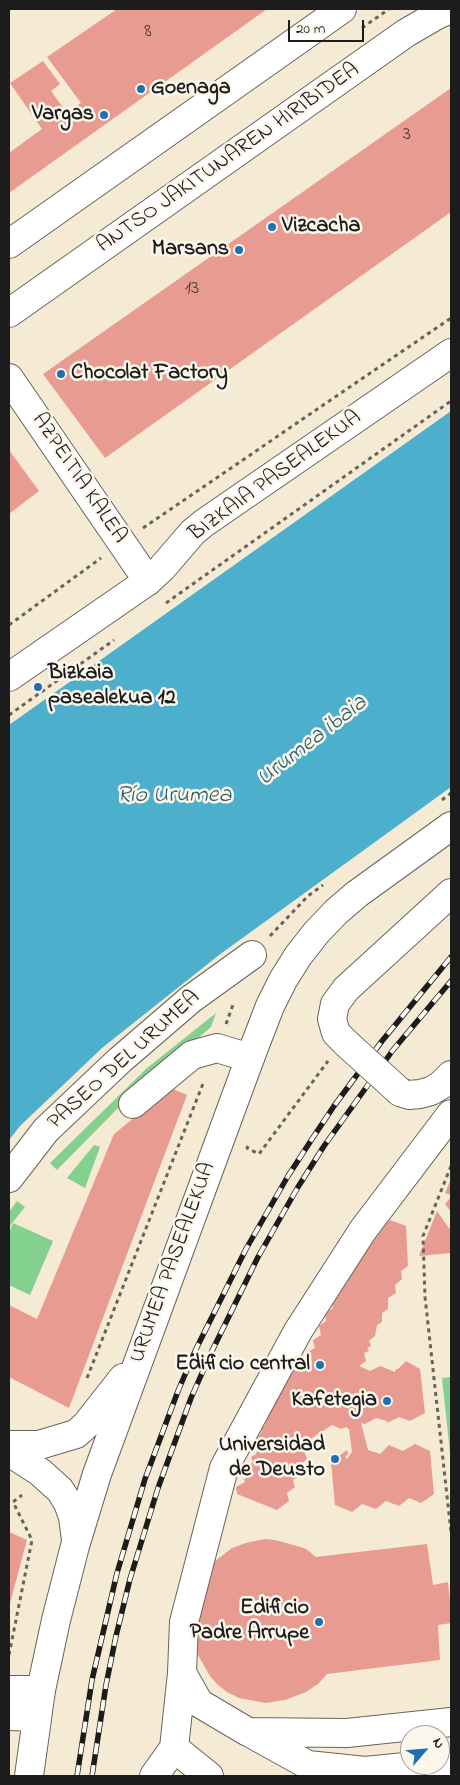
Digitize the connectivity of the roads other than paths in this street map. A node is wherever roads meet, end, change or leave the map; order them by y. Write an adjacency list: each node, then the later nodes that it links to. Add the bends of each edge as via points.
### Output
1 (342, 9): 3 (main road)
2 (451, 9): 4 (main road, ANTSO JAKITUNAREN HIRIBIDEA, via 406,33)
3 (9, 244)
4 (9, 313)
5 (451, 353): 7 (main road, BIZKAIA PASEALEKUA, via 204,523)
6 (9, 378): 7 (main road, AZPEITIA KALEA)
7 (148, 581): 8 (main road, BIZKAIA PASEALEKUA)
8 (9, 677)
9 (451, 826): 12 (main road, URUMEA PASEALEKUA, via 357,894 316,933 283,980)
10 (451, 894): 14 (main road, bridge, via 346,989 335,1004 332,1019 336,1033)
11 (252, 955): 17 (main road, PASEO DEL URUMEA, via 191,999 120,1060 46,1130)
12 (250, 1058): 15 (main road, via 217,1048 192,1055); 18 (main road, URUMEA PASEALEKUA)
13 (451, 1075): 14 (main road, via 432,1091)
14 (410, 1093): 16 (main road)
15 (133, 1104)
16 (448, 1117): 22 (main road, via 363,1230 298,1331 224,1468 184,1622)
17 (9, 1178)
18 (140, 1355): 19 (main road, via 107,1400 76,1434 39,1445); 21 (main road, URUMEA PASEALEKUA, via 97,1474)
19 (9, 1446)
20 (9, 1452): 21 (main road, via 60,1490 74,1517)
21 (76, 1546): 24 (main road, URUMEA PASEALEKUA)
22 (182, 1673): 28 (main road, via 199,1703); 29 (main road)
23 (9, 1690): 24 (main road)
24 (41, 1690): 26 (main road, URUMEA PASEALEKUA)
25 (9, 1716): 26 (main road)
26 (38, 1717): 31 (main road, URUMEA PASEALEKUA)
27 (451, 1722): 28 (main road, via 346,1733)
28 (248, 1732): 30 (main road, via 308,1765 365,1771)
29 (174, 1748): 32 (main road); 33 (main road)
30 (400, 1768)
31 (29, 1776)
32 (154, 1776)
33 (209, 1776)

